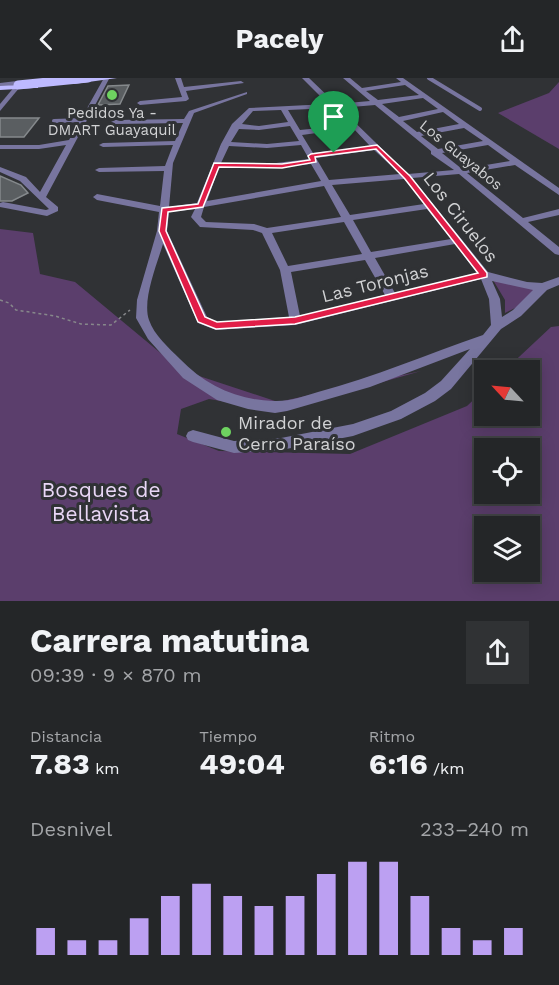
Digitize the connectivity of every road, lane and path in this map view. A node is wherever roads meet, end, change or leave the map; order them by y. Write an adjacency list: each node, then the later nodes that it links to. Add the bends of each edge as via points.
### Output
1 (40, 78): 14 (main road)
2 (67, 78): 13 (main road, bridge)
3 (113, 78): 10 (main road)
4 (178, 78): 15 (street)
5 (305, 78): 22 (street, Los Ciruelos)
6 (350, 78): 16 (street, Los Guayabos)
7 (399, 78): 12 (street)
8 (429, 78): 27 (lane)
9 (83, 79): 10 (main road); 13 (main road)
10 (106, 79): 29 (street)
11 (240, 80): 15 (street); 17 (street)
12 (406, 83): 16 (street); 18 (street)
13 (17, 85): 14 (main road); 23 (street)
14 (0, 86)
15 (182, 89): 19 (street)
16 (361, 90): 21 (street, Los Guayabos)
17 (245, 93): 24 (street); 28 (street)
18 (424, 96): 21 (street); 26 (street)
19 (186, 99): 20 (street); 28 (street)
20 (140, 103)
21 (376, 104): 22 (street); 30 (street, Los Guayabos)
22 (335, 107): 25 (street); 36 (street, Los Ciruelos)
23 (0, 109)
24 (251, 109): 25 (street); 35 (street)
25 (284, 109): 37 (street)
26 (445, 110): 30 (street); 34 (street)
27 (480, 110)
28 (191, 112): 32 (street)
29 (84, 120): 31 (lane); 39 (street)
30 (396, 120): 38 (street, Los Guayabos)
31 (54, 121)
32 (188, 121): 33 (street); 41 (street)
33 (115, 122)
34 (466, 125): 38 (street); 40 (street)
35 (235, 126): 37 (street); 43 (street)
36 (355, 126): 37 (street); 46 (street, Los Ciruelos)
37 (295, 128): 42 (street)
38 (414, 135): 47 (street, Los Guayabos)
39 (72, 142): 45 (street); 59 (street)
40 (490, 142): 47 (street); 49 (street)
41 (178, 143): 44 (street); 51 (street)
42 (303, 143): 43 (street); 48 (street)
43 (225, 144): 50 (street)
44 (103, 145)
45 (0, 147)
46 (377, 147): 48 (street); 55 (street, Los Ciruelos)
47 (434, 152): 54 (street, Los Guayabos)
48 (312, 159): 50 (street, via 268,166); 56 (street)
49 (517, 162): 54 (street); 57 (street)
50 (217, 165): 61 (street)
51 (169, 168): 53 (street); 63 (street)
52 (0, 169): 59 (street, via 23,179)
53 (99, 170)
54 (459, 172): 55 (street); 66 (street, Los Guayabos)
55 (407, 177): 56 (street); 62 (street, Los Ciruelos)
56 (326, 183): 61 (street); 65 (street)
57 (559, 192)
58 (97, 197): 63 (street)
59 (40, 198): 60 (street, via 54,209 47,213)
60 (3, 205)
61 (201, 206): 63 (street); 68 (street, via 196,218 203,225)
62 (429, 206): 65 (street); 69 (street, Los Ciruelos)
63 (165, 210): 67 (street)
64 (559, 212): 66 (street)
65 (345, 218): 68 (street); 71 (street)
66 (522, 221): 70 (street, Los Guayabos)
67 (162, 231): 79 (street, Las Toronjas, via 202,320 216,326); 81 (street, via 141,305 142,319 185,373 204,388 228,398 277,407 299,403 343,391)
68 (266, 231): 72 (street)
69 (457, 242): 71 (street); 73 (street, Los Ciruelos)
70 (559, 252)
71 (368, 258): 72 (street); 76 (street)
72 (285, 270): 79 (street)
73 (484, 275): 75 (street); 76 (street, Las Toronjas); 80 (street, Los Ciruelos, via 493,290)
74 (559, 281): 75 (street)
75 (543, 287): 80 (street)
76 (392, 297): 79 (street, Las Toronjas)
77 (0, 300): 78 (path, via 16,310 81,324 111,325)
78 (130, 310)
79 (295, 321)
80 (497, 326): 81 (street)
81 (486, 338): 82 (street, via 457,374 430,397 353,430 281,444 234,447)
82 (193, 436)

